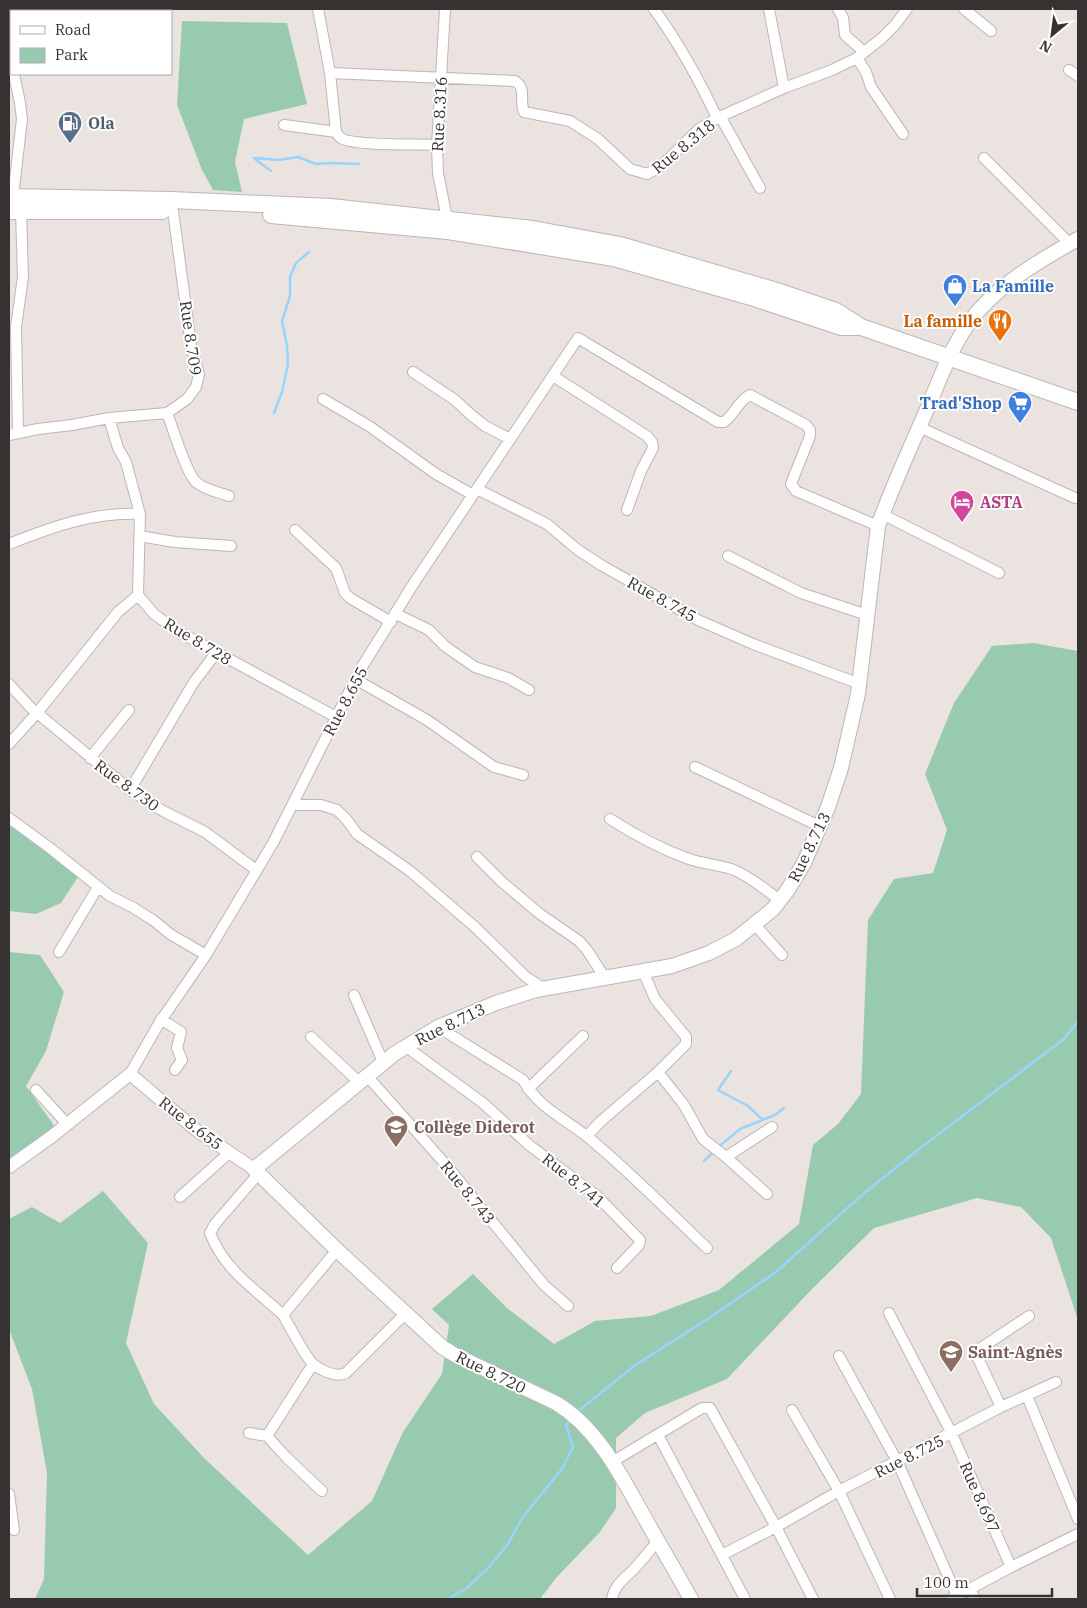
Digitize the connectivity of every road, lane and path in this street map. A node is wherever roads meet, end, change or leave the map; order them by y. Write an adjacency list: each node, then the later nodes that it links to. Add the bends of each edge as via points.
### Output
1 (318, 9): 10 (street)
2 (445, 9): 12 (street, Rue 8.316)
3 (654, 9): 14 (street, via 700,79)
4 (768, 9): 13 (street)
5 (838, 9): 9 (street, via 845,35)
6 (907, 9): 9 (street, Rue 8.318, via 895,26)
7 (964, 9): 8 (street)
8 (991, 31)
9 (860, 55): 13 (street, Rue 8.318, via 832,70); 17 (street, via 871,87)
10 (330, 73): 12 (street); 16 (street)
11 (14, 75): 21 (street, via 22,119)
12 (441, 78): 14 (street, Rue 8.318, via 515,81 522,88 524,112 570,121 598,138 630,169 647,174 660,167 699,129); 18 (street, Rue 8.316)
13 (784, 88): 14 (street, Rue 8.318)
14 (718, 117): 20 (street)
15 (284, 125): 16 (street)
16 (336, 132): 18 (street, via 342,139 367,143)
17 (903, 134)
18 (437, 145): 23 (street, Rue 8.316, via 438,173)
19 (984, 158): 24 (street)
20 (760, 188)
21 (13, 204): 22 (highway); 23 (highway, via 249,203 332,207); 25 (street, via 23,277)
22 (173, 211): 26 (highway, via 334,220 448,231 533,244 614,258 751,297 841,327); 32 (street, Rue 8.709, via 191,344 199,374 196,387 187,399)
23 (447, 219): 26 (highway, via 533,229 620,245 836,311)
24 (1074, 241): 27 (main road, Rue 8.713, via 1004,285 979,310)
25 (13, 327): 35 (street)
26 (861, 327): 27 (highway)
27 (950, 357): 31 (highway); 34 (main road, Rue 8.713)
28 (413, 372): 36 (street, via 455,400 485,426)
29 (552, 376): 36 (street, Rue 8.655); 40 (street, via 652,442 653,448); 42 (street, Rue 8.655, via 578,338 718,422 729,419 750,395 810,430 791,484 796,492)
30 (323, 399): 37 (street, Rue 8.745, via 369,426 436,474)
31 (1078, 402)
32 (167, 413): 33 (street); 38 (street, via 195,481)
33 (109, 418): 35 (street); 41 (street, via 126,462)
34 (919, 427): 39 (street); 42 (main road, Rue 8.713)
35 (13, 434)
36 (510, 439): 37 (street, Rue 8.655)
37 (475, 492): 51 (street, Rue 8.655); 55 (street, Rue 8.745, via 547,524 600,565 698,620)
38 (229, 496)
39 (1075, 498)
40 (627, 510)
41 (140, 514): 44 (street); 45 (street, via 119,513 56,526)
42 (880, 520): 48 (street); 50 (main road, Rue 8.713)
43 (295, 530): 51 (street, via 336,568 350,598)
44 (139, 536): 46 (street); 49 (street)
45 (9, 544)
46 (231, 546)
47 (728, 556): 50 (street, via 801,593)
48 (999, 573)
49 (138, 595): 52 (street, Rue 8.728, via 154,614); 58 (street, via 118,612)
50 (867, 615): 55 (main road, Rue 8.713)
51 (393, 618): 53 (street, Rue 8.655); 56 (street, via 429,630 446,647 475,667 508,678)
52 (216, 653): 59 (street, Rue 8.728); 64 (street, via 194,682)
53 (355, 679): 59 (street, Rue 8.655); 63 (street, via 428,720 494,767)
54 (9, 684): 58 (street, Rue 8.730)
55 (860, 684): 68 (main road, Rue 8.713, via 841,768)
56 (529, 690)
57 (129, 710): 61 (street)
58 (37, 714): 60 (street); 61 (street, Rue 8.730)
59 (336, 717): 65 (street, Rue 8.655)
60 (9, 744)
61 (90, 758): 64 (street, Rue 8.730)
62 (695, 767): 68 (street)
63 (523, 775)
64 (130, 790): 70 (street, Rue 8.730, via 205,832)
65 (293, 805): 70 (street, Rue 8.655); 79 (street, via 321,805 337,810 357,834 410,872 475,927 526,977)
66 (9, 818): 71 (street)
67 (610, 819): 72 (street, via 679,855 732,869)
68 (820, 826): 72 (main road, Rue 8.713, via 804,862)
69 (477, 857): 78 (street, via 540,914 579,941)
70 (256, 870): 75 (street, Rue 8.655)
71 (98, 887): 74 (street); 75 (street)
72 (780, 900): 73 (main road, Rue 8.713)
73 (755, 924): 76 (street); 77 (main road, Rue 8.713, via 736,939 709,952 672,966)
74 (59, 952)
75 (206, 955): 81 (street, Rue 8.655)
76 (782, 955)
77 (643, 971): 78 (main road, Rue 8.713); 88 (street, via 656,999 687,1040)
78 (605, 978): 79 (main road, Rue 8.713)
79 (543, 988): 82 (main road, Rue 8.713)
80 (354, 996): 86 (street)
81 (162, 1019): 87 (street, via 180,1032 177,1048 182,1060); 89 (street, Rue 8.655)
82 (438, 1027): 85 (main road, Rue 8.713); 91 (street, via 516,1075)
83 (583, 1036): 91 (street)
84 (311, 1037): 90 (street, Rue 8.743)
85 (405, 1046): 86 (main road, Rue 8.713); 104 (street, Rue 8.741, via 483,1103 529,1144 597,1196 640,1240)
86 (383, 1062): 90 (main road, Rue 8.713)
87 (175, 1070)
88 (658, 1072): 95 (street); 97 (street, via 684,1105 703,1139)
89 (130, 1074): 93 (street, Rue 8.655); 96 (street, Rue 8.655, via 189,1125)
90 (364, 1080): 99 (main road, Rue 8.713); 105 (street, Rue 8.743, via 446,1166 544,1285)
91 (528, 1089): 95 (street, via 541,1103)
92 (36, 1090): 93 (street)
93 (68, 1124): 98 (street, Rue 8.655)
94 (772, 1127): 97 (street)
95 (587, 1136): 102 (street)
96 (229, 1153): 99 (street, Rue 8.655); 101 (street)
97 (726, 1157): 100 (street)
98 (9, 1167)
99 (257, 1171): 103 (main road, Rue 8.720); 108 (street, via 210,1233 233,1272)
100 (766, 1194)
101 (180, 1197)
102 (707, 1248)
103 (337, 1250): 107 (main road, Rue 8.720); 108 (street)
104 (617, 1268)
105 (568, 1306)
106 (889, 1313): 117 (street, Rue 8.697)
107 (406, 1314): 111 (street, via 346,1373 334,1375); 120 (main road, Rue 8.720, via 455,1355 556,1403 574,1415)
108 (283, 1315): 111 (street)
109 (1029, 1316): 114 (street, via 974,1352)
110 (839, 1356): 121 (street)
111 (313, 1364): 119 (street)
112 (1056, 1382): 113 (street, Rue 8.725)
113 (1027, 1396): 114 (street, Rue 8.725); 125 (street)
114 (1002, 1408): 117 (street, Rue 8.725)
115 (792, 1410): 123 (street)
116 (249, 1433): 119 (street)
117 (952, 1434): 121 (street, Rue 8.725); 131 (street, Rue 8.697)
118 (658, 1435): 120 (street); 126 (street, via 702,1408 710,1408); 130 (street)
119 (267, 1436): 122 (street)
120 (612, 1462): 129 (main road, Rue 8.720)
121 (897, 1462): 123 (street, Rue 8.725); 133 (street)
122 (322, 1491)
123 (839, 1491): 126 (street, Rue 8.725); 138 (street)
124 (9, 1494): 127 (street)
125 (1078, 1519)
126 (776, 1527): 130 (street, Rue 8.725); 137 (street)
127 (14, 1530)
128 (1078, 1534): 131 (street)
129 (658, 1541): 134 (street, via 618,1583); 135 (main road, Rue 8.720)
130 (722, 1555): 136 (street)
131 (1011, 1567): 132 (street)
132 (970, 1589): 133 (street); 139 (street)
133 (954, 1598)
134 (612, 1599)
135 (691, 1599)
136 (745, 1599)
137 (813, 1599)
138 (890, 1599)
139 (975, 1599)

